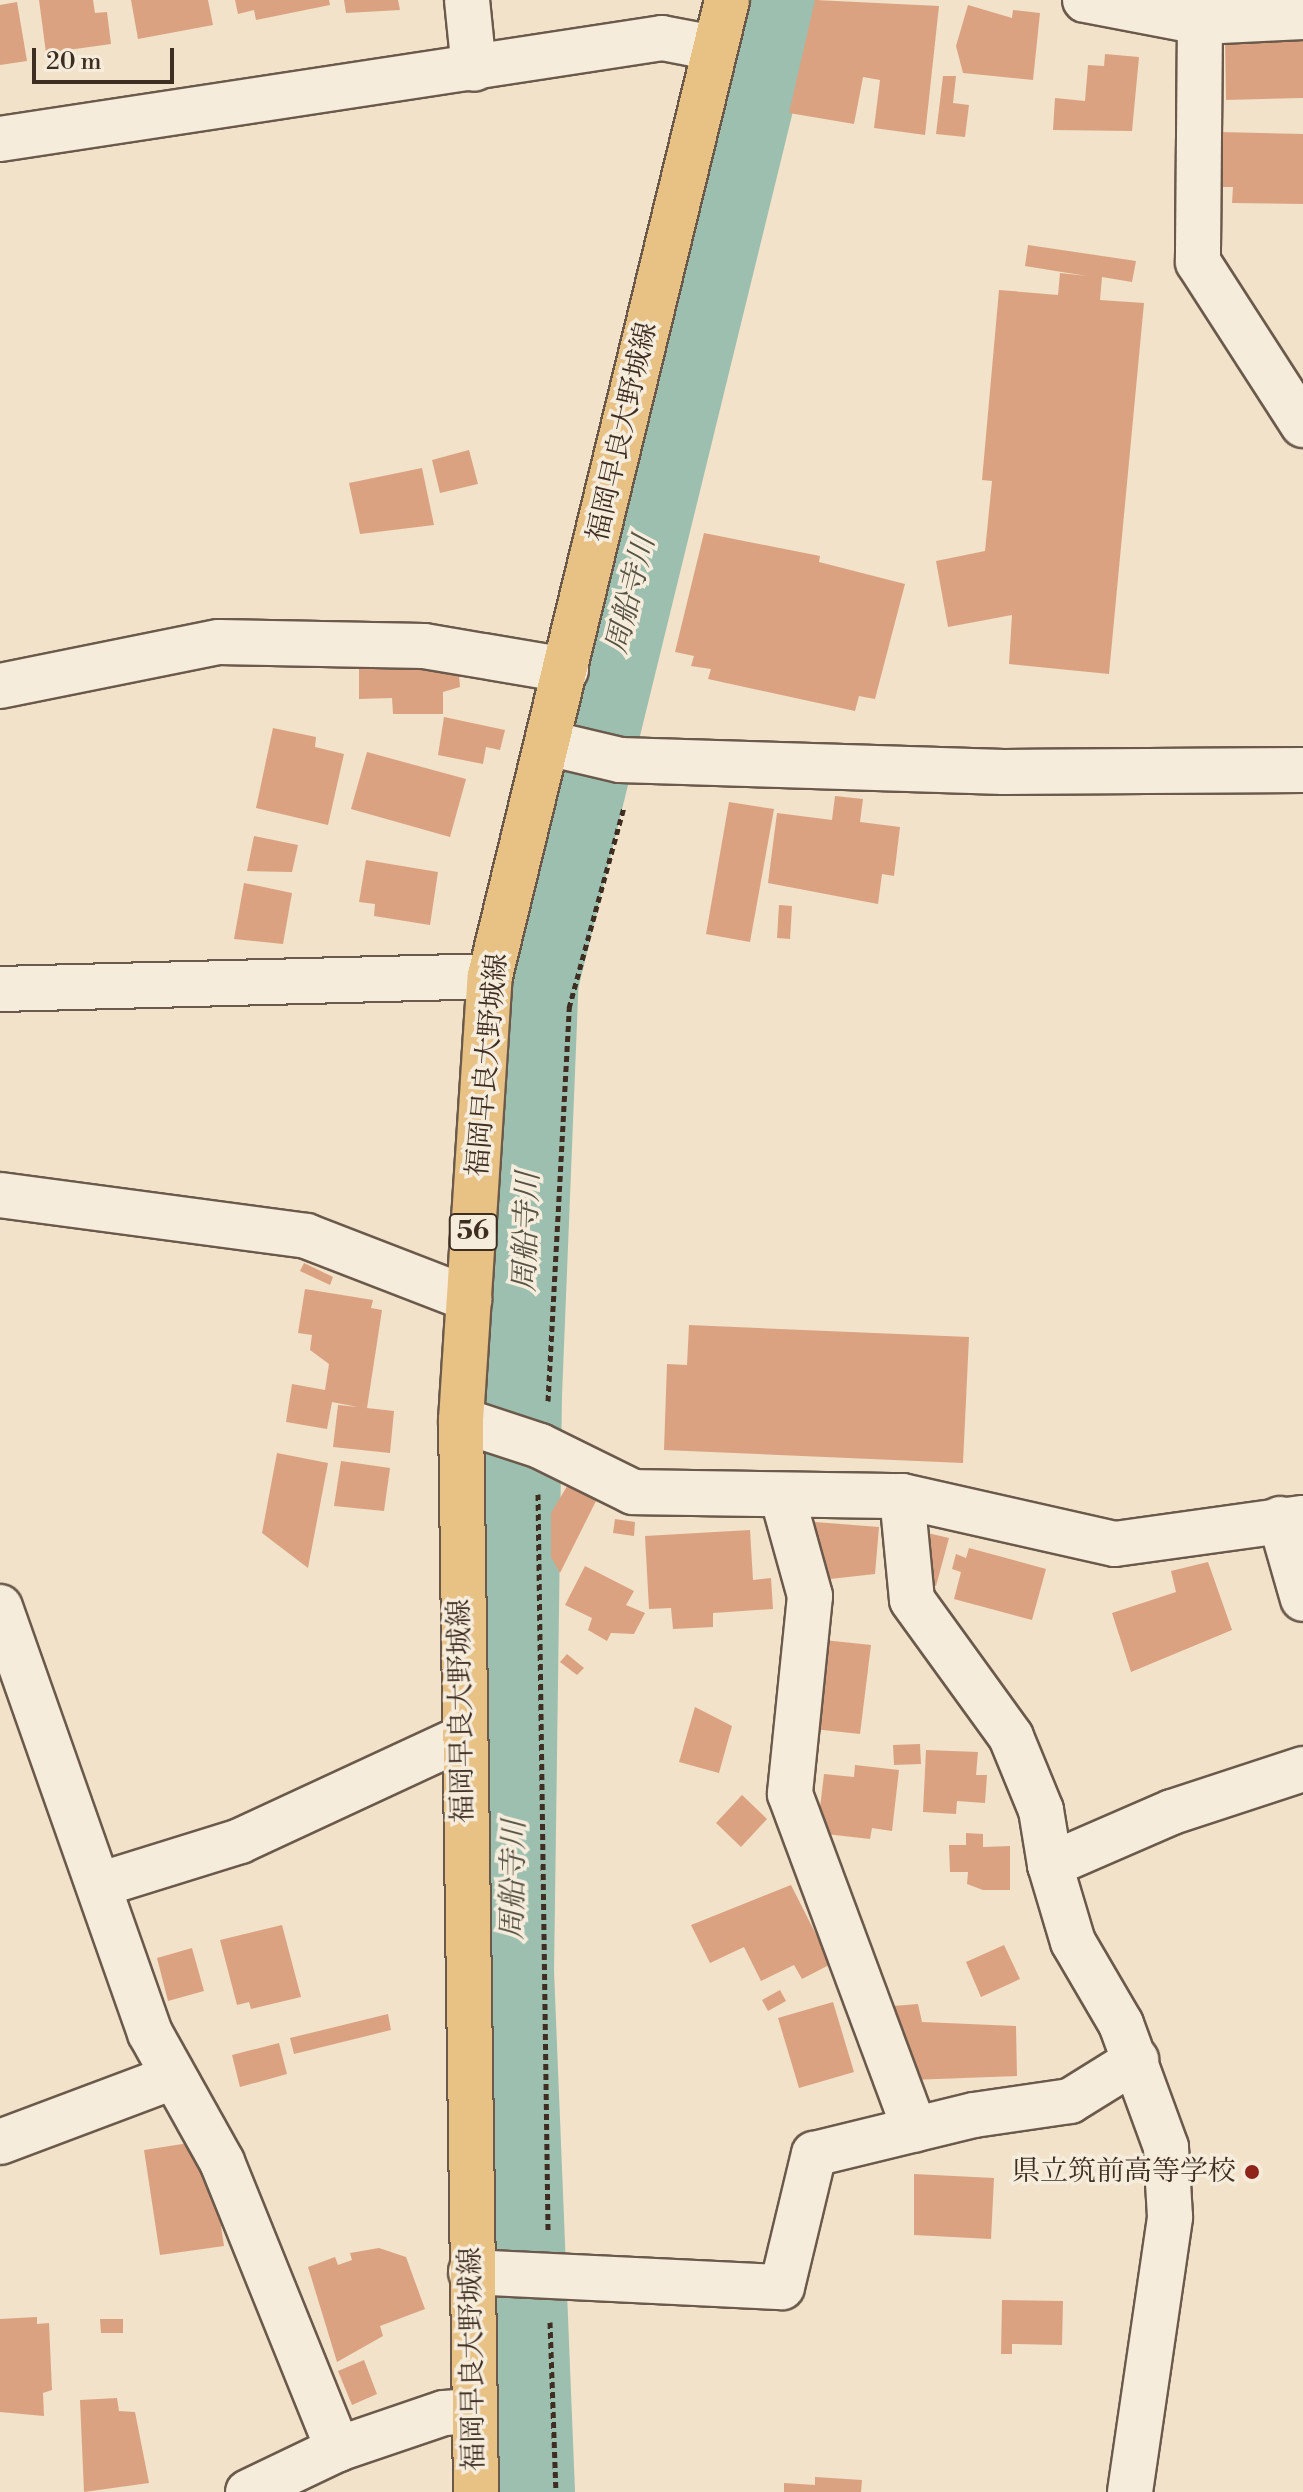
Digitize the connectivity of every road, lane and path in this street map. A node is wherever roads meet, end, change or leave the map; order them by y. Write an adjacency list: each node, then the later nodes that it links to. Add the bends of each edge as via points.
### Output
1 (467, 0): 7 (street)
2 (727, 0): 6 (main road, 福岡早良大野城線 / 56)
3 (1085, 0): 5 (street)
4 (1303, 17): 5 (street)
5 (1200, 22): 9 (street, via 1198,262)
6 (715, 48): 7 (street, via 662,38); 10 (main road, 福岡早良大野城線 / 56)
7 (474, 69): 8 (street)
8 (0, 139)
9 (1303, 425)
10 (566, 670): 11 (street, via 424,646 219,642); 12 (main road, 福岡早良大野城線 / 56)
11 (0, 686)
12 (548, 743): 13 (street); 15 (main road, 福岡早良大野城線 / 56)
13 (629, 760): 14 (street, via 1004,772); 20 (path, via 569,1008)
14 (1303, 770)
15 (490, 976): 16 (street); 18 (main road, 福岡早良大野城線 / 56)
16 (0, 989)
17 (0, 1195): 18 (street, via 306,1236)
18 (469, 1299): 19 (main road, 福岡早良大野城線 / 56)
19 (461, 1420): 20 (street); 26 (main road, 福岡早良大野城線 / 56)
20 (545, 1435): 21 (street, via 633,1492); 35 (path, via 538,1489)
21 (782, 1495): 22 (street); 32 (street, via 810,1596 790,1794)
22 (902, 1496): 23 (street, via 1115,1544); 28 (street, via 912,1600 1011,1737 1041,1810)
23 (1292, 1519): 24 (street)
24 (1303, 1599)
25 (0, 1607): 29 (street)
26 (462, 1738): 29 (street, via 240,1841); 34 (main road, 福岡早良大野城線 / 56)
27 (1303, 1769): 28 (street, via 1172,1812)
28 (1050, 1865): 30 (street, via 1073,1942)
29 (99, 1885): 31 (street)
30 (1136, 2060): 32 (street, via 1070,2101); 41 (street, via 1166,2147 1170,2217)
31 (170, 2078): 33 (street); 37 (street, via 222,2162)
32 (915, 2130): 35 (street, via 814,2154 782,2287)
33 (0, 2142)
34 (471, 2272): 35 (street); 36 (main road, 福岡早良大野城線 / 56)
35 (548, 2276): 40 (path)
36 (473, 2411): 37 (street, via 444,2413); 39 (main road, 福岡早良大野城線 / 56)
37 (338, 2449): 38 (street)
38 (248, 2492)
39 (476, 2492)
40 (556, 2492)
41 (1130, 2492)

